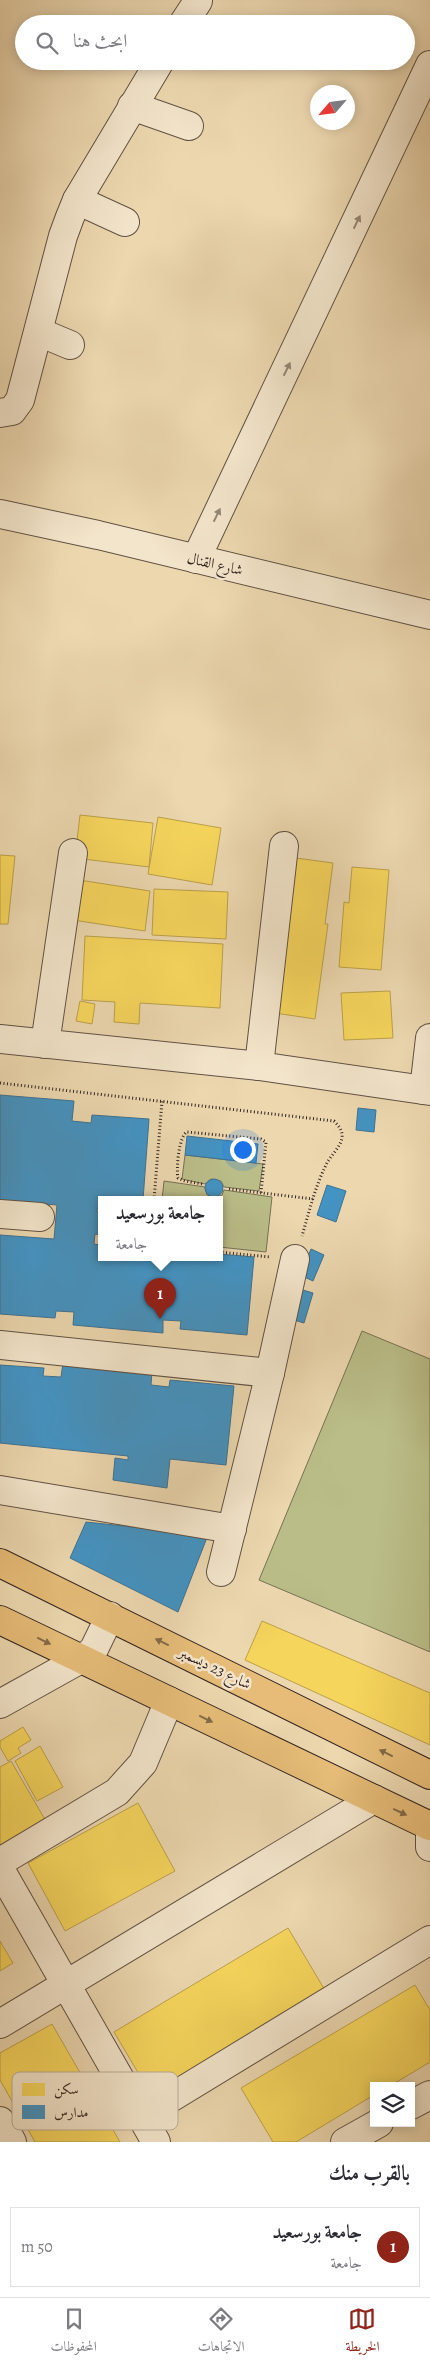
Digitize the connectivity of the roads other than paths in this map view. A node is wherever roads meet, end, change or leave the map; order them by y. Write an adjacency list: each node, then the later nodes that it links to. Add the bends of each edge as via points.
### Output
1 (198, 1): 2 (street)
2 (189, 15)
3 (430, 65): 13 (street, one-way to 3)
4 (154, 70): 5 (street)
5 (132, 106): 6 (street); 7 (street)
6 (189, 126)
7 (77, 200): 8 (street); 9 (street, via 62,236)
8 (125, 222)
9 (39, 332): 10 (street); 11 (street, via 17,407)
10 (70, 345)
11 (0, 413)
12 (0, 514): 13 (street, شارع القنال)
13 (196, 559): 14 (street, شارع القنال)
14 (430, 615)
15 (284, 846): 20 (street)
16 (73, 853): 19 (street)
17 (430, 1038): 21 (street)
18 (0, 1039): 19 (street)
19 (45, 1044): 20 (street)
20 (259, 1066): 21 (street)
21 (427, 1091)
22 (0, 1214): 23 (street)
23 (40, 1217)
24 (294, 1259): 26 (street)
25 (0, 1345): 26 (street)
26 (270, 1373): 28 (street)
27 (0, 1490): 28 (street)
28 (232, 1529): 30 (street)
29 (0, 1563): 31 (main road, شارع 23 ديسمبر)
30 (221, 1572)
31 (110, 1616): 33 (street, via 94,1649); 36 (main road, شارع 23 ديسمبر, one-way to 31)
32 (0, 1620): 33 (main road, one-way to 33)
33 (81, 1659): 34 (main road); 35 (street)
34 (169, 1701): 37 (main road, one-way to 37); 40 (street, via 143,1763 118,1792)
35 (0, 1704)
36 (430, 1775)
37 (374, 1799): 38 (main road, one-way to 38); 43 (street)
38 (430, 1826): 39 (street)
39 (430, 1847)
40 (0, 1862)
41 (0, 1869): 43 (street)
42 (430, 1940): 46 (street)
43 (66, 1985): 44 (street); 45 (street)
44 (0, 2024)
45 (116, 2072)
46 (178, 2093)
47 (430, 2095): 48 (street)
48 (415, 2103)
49 (0, 2121): 52 (street)
50 (372, 2127): 54 (street)
51 (149, 2130): 53 (street)
52 (12, 2142)
53 (156, 2142)
54 (345, 2142)

